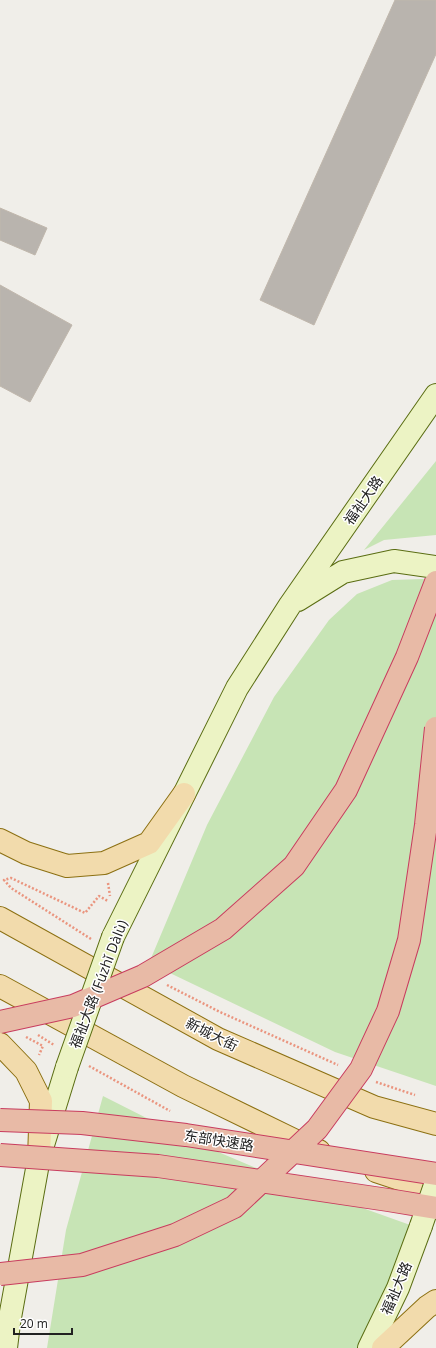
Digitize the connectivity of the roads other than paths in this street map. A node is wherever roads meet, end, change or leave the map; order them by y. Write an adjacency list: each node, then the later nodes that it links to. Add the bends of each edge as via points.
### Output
1 (436, 395): 4 (main road, 福祉大路)
2 (436, 567): 4 (main road, via 394,561 343,572)
3 (436, 582): 10 (highway, bridge, via 407,657 346,790 294,866 223,929 143,976 72,1006)
4 (290, 605): 6 (main road, 福祉大路 (Fúzhǐ Dàlù), via 237,688)
5 (436, 728): 20 (highway, bridge, via 426,825 407,947 388,1011 361,1069 317,1129 234,1207 174,1235 82,1265)
6 (184, 794): 7 (main road, via 149,843 104,863 67,866 26,854); 15 (main road, 福祉大路 (Fúzhǐ Dàlù), bridge, via 104,939)
7 (0, 840)
8 (0, 918): 13 (main road, 新城大街, via 218,1039 374,1107)
9 (0, 986): 18 (main road, via 183,1086 308,1147)
10 (0, 1022)
11 (0, 1044): 15 (main road, via 26,1071 40,1101)
12 (0, 1120): 16 (highway, 东部快速路, bridge, via 82,1123 186,1135)
13 (436, 1124)
14 (0, 1155): 19 (highway, bridge, via 158,1166)
15 (39, 1158): 22 (main road, 福祉大路 (Fúzhǐ Dàlù))
16 (436, 1174)
17 (436, 1182): 23 (main road, 福祉大路, bridge, via 398,1288)
18 (436, 1191)
19 (436, 1208)
20 (0, 1274)
21 (436, 1301): 24 (main road)
22 (6, 1348)
23 (368, 1348)
24 (383, 1348)

